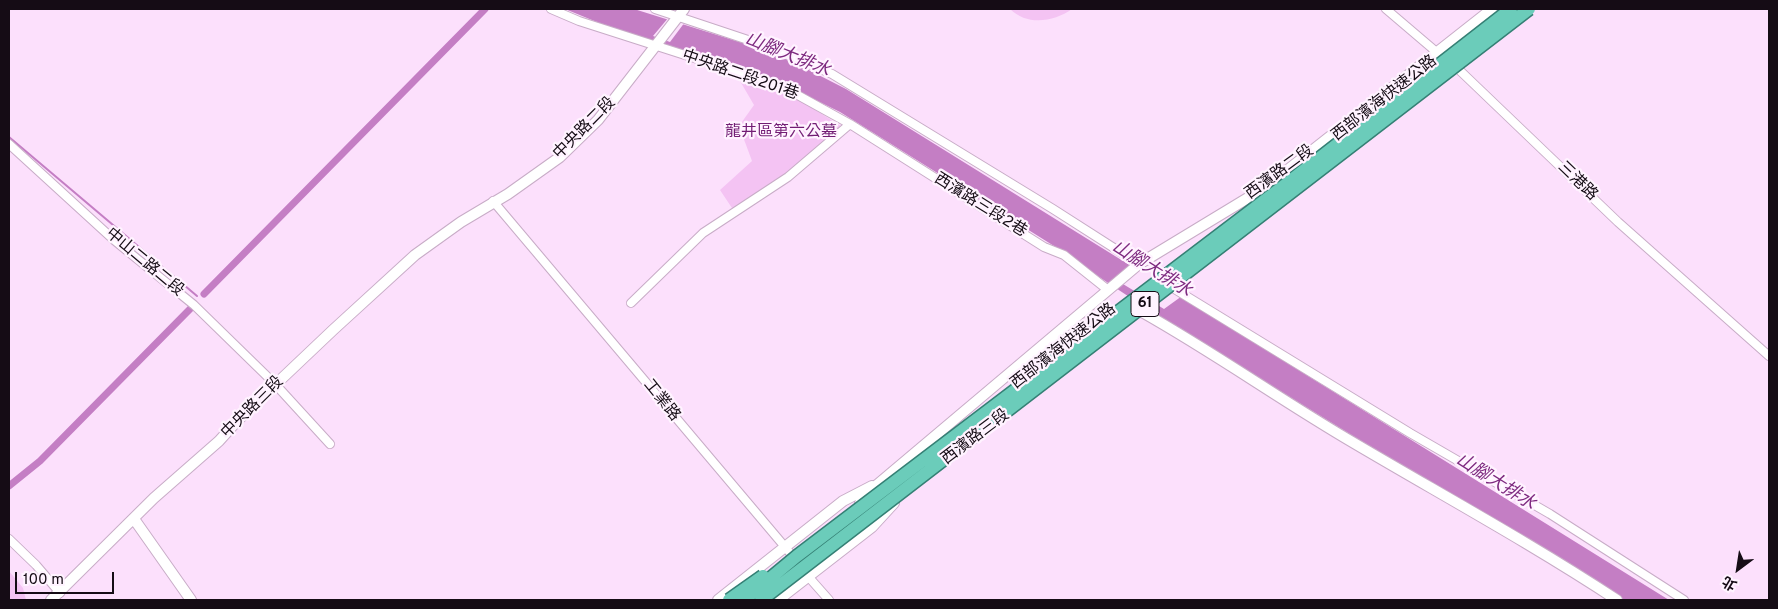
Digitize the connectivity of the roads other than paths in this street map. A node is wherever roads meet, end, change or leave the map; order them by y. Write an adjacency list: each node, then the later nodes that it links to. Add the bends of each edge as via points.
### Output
1 (550, 9): 9 (street, 中央路二段201巷)
2 (656, 9): 8 (street)
3 (1386, 9): 10 (street, 三港路)
4 (1492, 9): 10 (street, 西濱路二段)
5 (1511, 9): 30 (highway, 西部濱海快速公路 / 61, bridge)
6 (1529, 9): 40 (highway, 西部濱海快速公路 / 61, bridge)
7 (1537, 9): 11 (street, 西濱路二段)
8 (681, 13): 9 (street, 中央路二段); 16 (street, via 832,74)
9 (654, 47): 12 (street, 中央路二段201巷, via 769,82); 14 (street, 中央路二段, via 598,120 560,157)
10 (1436, 52): 11 (street, 三港路); 16 (street, 西濱路二段, via 1266,187)
11 (1459, 67): 17 (street, 西濱路二段, via 1330,170); 21 (street, 三港路, via 1618,222)
12 (850, 124): 18 (street, 西濱路三段2巷, via 1044,247 1064,255); 19 (street, via 788,177 703,233)
13 (9, 144): 22 (street, 中山二路二段, via 114,240 194,305)
14 (493, 202): 15 (street, 中央路二段); 29 (street, 工業路)
15 (461, 222): 22 (street, 中央路三段, via 397,271)
16 (1139, 264): 18 (street, 西濱路二段)
17 (1173, 288): 20 (street, 西濱路三段); 33 (street, via 1410,433 1550,514)
18 (1108, 290): 24 (street, 西濱路三段)
19 (630, 303)
20 (1142, 312): 25 (street, 西濱路三段); 43 (street, via 1354,443 1480,514)
21 (1769, 356)
22 (276, 385): 23 (street, 中山二路二段); 26 (street, 中央路三段)
23 (330, 444)
24 (878, 484): 27 (street, 西濱路三段); 29 (street, 西濱路三段, via 843,501)
25 (899, 497): 27 (street, 西濱路三段); 31 (street, 西濱路三段, via 872,527)
26 (134, 519): 32 (street, 中央路三段); 35 (street)
27 (828, 538): 30 (street, 西濱路三段)
28 (9, 539): 32 (street)
29 (785, 549): 30 (street, 工業路); 36 (street, 西濱路三段)
30 (798, 559): 31 (street, 工業路); 37 (highway, bridge, via 783,562); 38 (highway, 西部濱海快速公路 / 61, bridge); 39 (street, 西濱路三段)
31 (808, 576): 41 (street, 西濱路三段); 42 (street, 工業路)
32 (60, 592): 34 (street, 中央路三段)
33 (1680, 599)
34 (51, 600)
35 (191, 600)
36 (718, 600)
37 (729, 600)
38 (744, 600)
39 (751, 600)
40 (762, 600)
41 (778, 600)
42 (830, 600)
43 (1617, 600)

